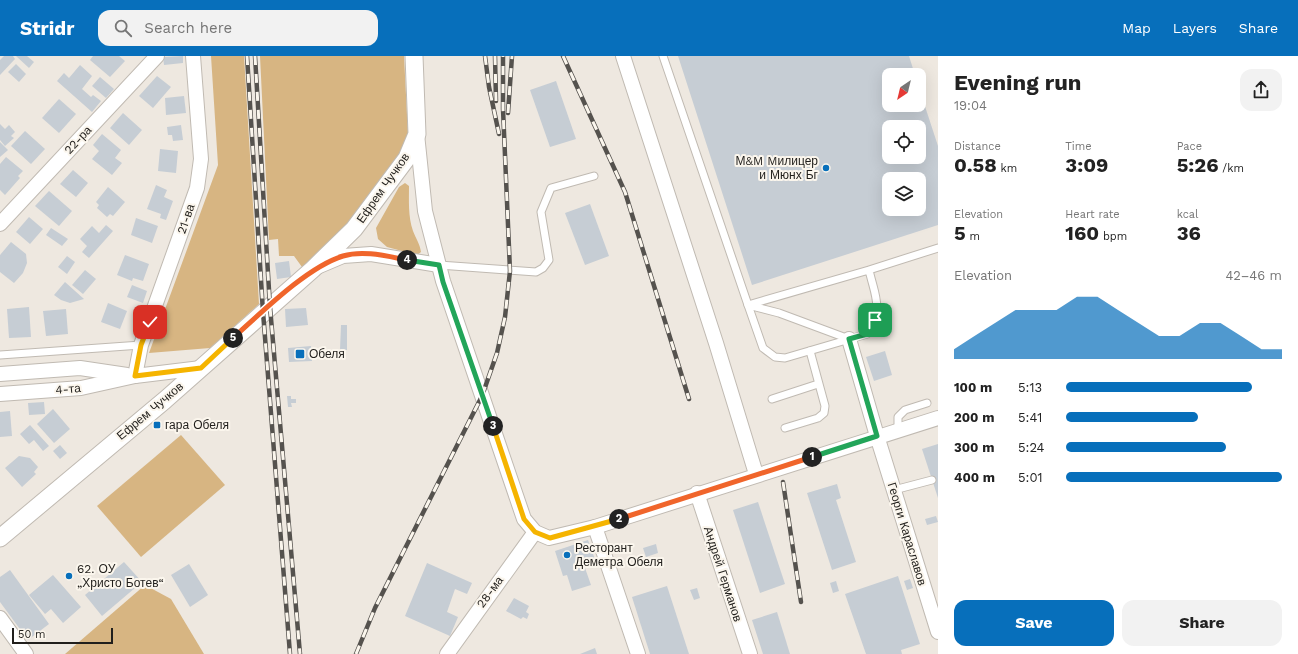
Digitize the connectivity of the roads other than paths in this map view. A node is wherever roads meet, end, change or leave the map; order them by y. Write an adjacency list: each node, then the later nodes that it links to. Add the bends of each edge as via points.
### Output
1 (157, 56): 8 (street, 22-ра)
2 (193, 56): 15 (street, 21-ва, via 200,159 197,188)
3 (414, 56): 6 (street)
4 (623, 56): 29 (street)
5 (663, 56): 13 (lane)
6 (418, 134): 10 (street, via 425,211); 11 (street, Ефрем Чучков, via 407,158 354,229)
7 (594, 176): 10 (lane, via 552,188 547,195 541,212 549,260 543,268 536,272)
8 (0, 224)
9 (938, 248): 12 (lane)
10 (439, 265): 11 (street, via 371,254 343,256); 34 (street, via 524,519)
11 (313, 269): 18 (street, Ефрем Чучков)
12 (869, 270): 13 (lane); 14 (lane, via 878,303 875,320 867,334)
13 (748, 306): 14 (lane, via 779,313); 16 (lane, via 768,353 785,358)
14 (849, 339): 16 (lane); 28 (street, Георги Караславов)
15 (141, 345): 17 (lane); 20 (street, 21-ва)
16 (810, 351): 21 (lane)
17 (0, 355)
18 (201, 368): 20 (street, 4-та); 35 (street, Ефрем Чучков)
19 (0, 374): 20 (street, 4-та, via 80,368)
20 (135, 376): 22 (street, 4-та, via 81,388)
21 (818, 384): 23 (lane); 26 (lane, via 825,406 824,413 818,418)
22 (0, 394)
23 (772, 399)
24 (927, 403): 27 (lane, via 905,410 898,417)
25 (938, 418): 27 (street)
26 (786, 428)
27 (898, 429): 28 (street)
28 (877, 436): 29 (street); 31 (street, Георги Караславов)
29 (756, 474): 32 (street)
30 (932, 480): 31 (lane)
31 (894, 490): 37 (street, Георги Караславов)
32 (697, 493): 33 (street); 41 (street, Андрей Германов)
33 (594, 526): 34 (street, via 550,538); 40 (street)
34 (535, 532): 39 (street, 28-ма)
35 (0, 538)
36 (0, 618): 38 (street)
37 (938, 632)
38 (26, 654)
39 (447, 654)
40 (638, 654)
41 (750, 654)

